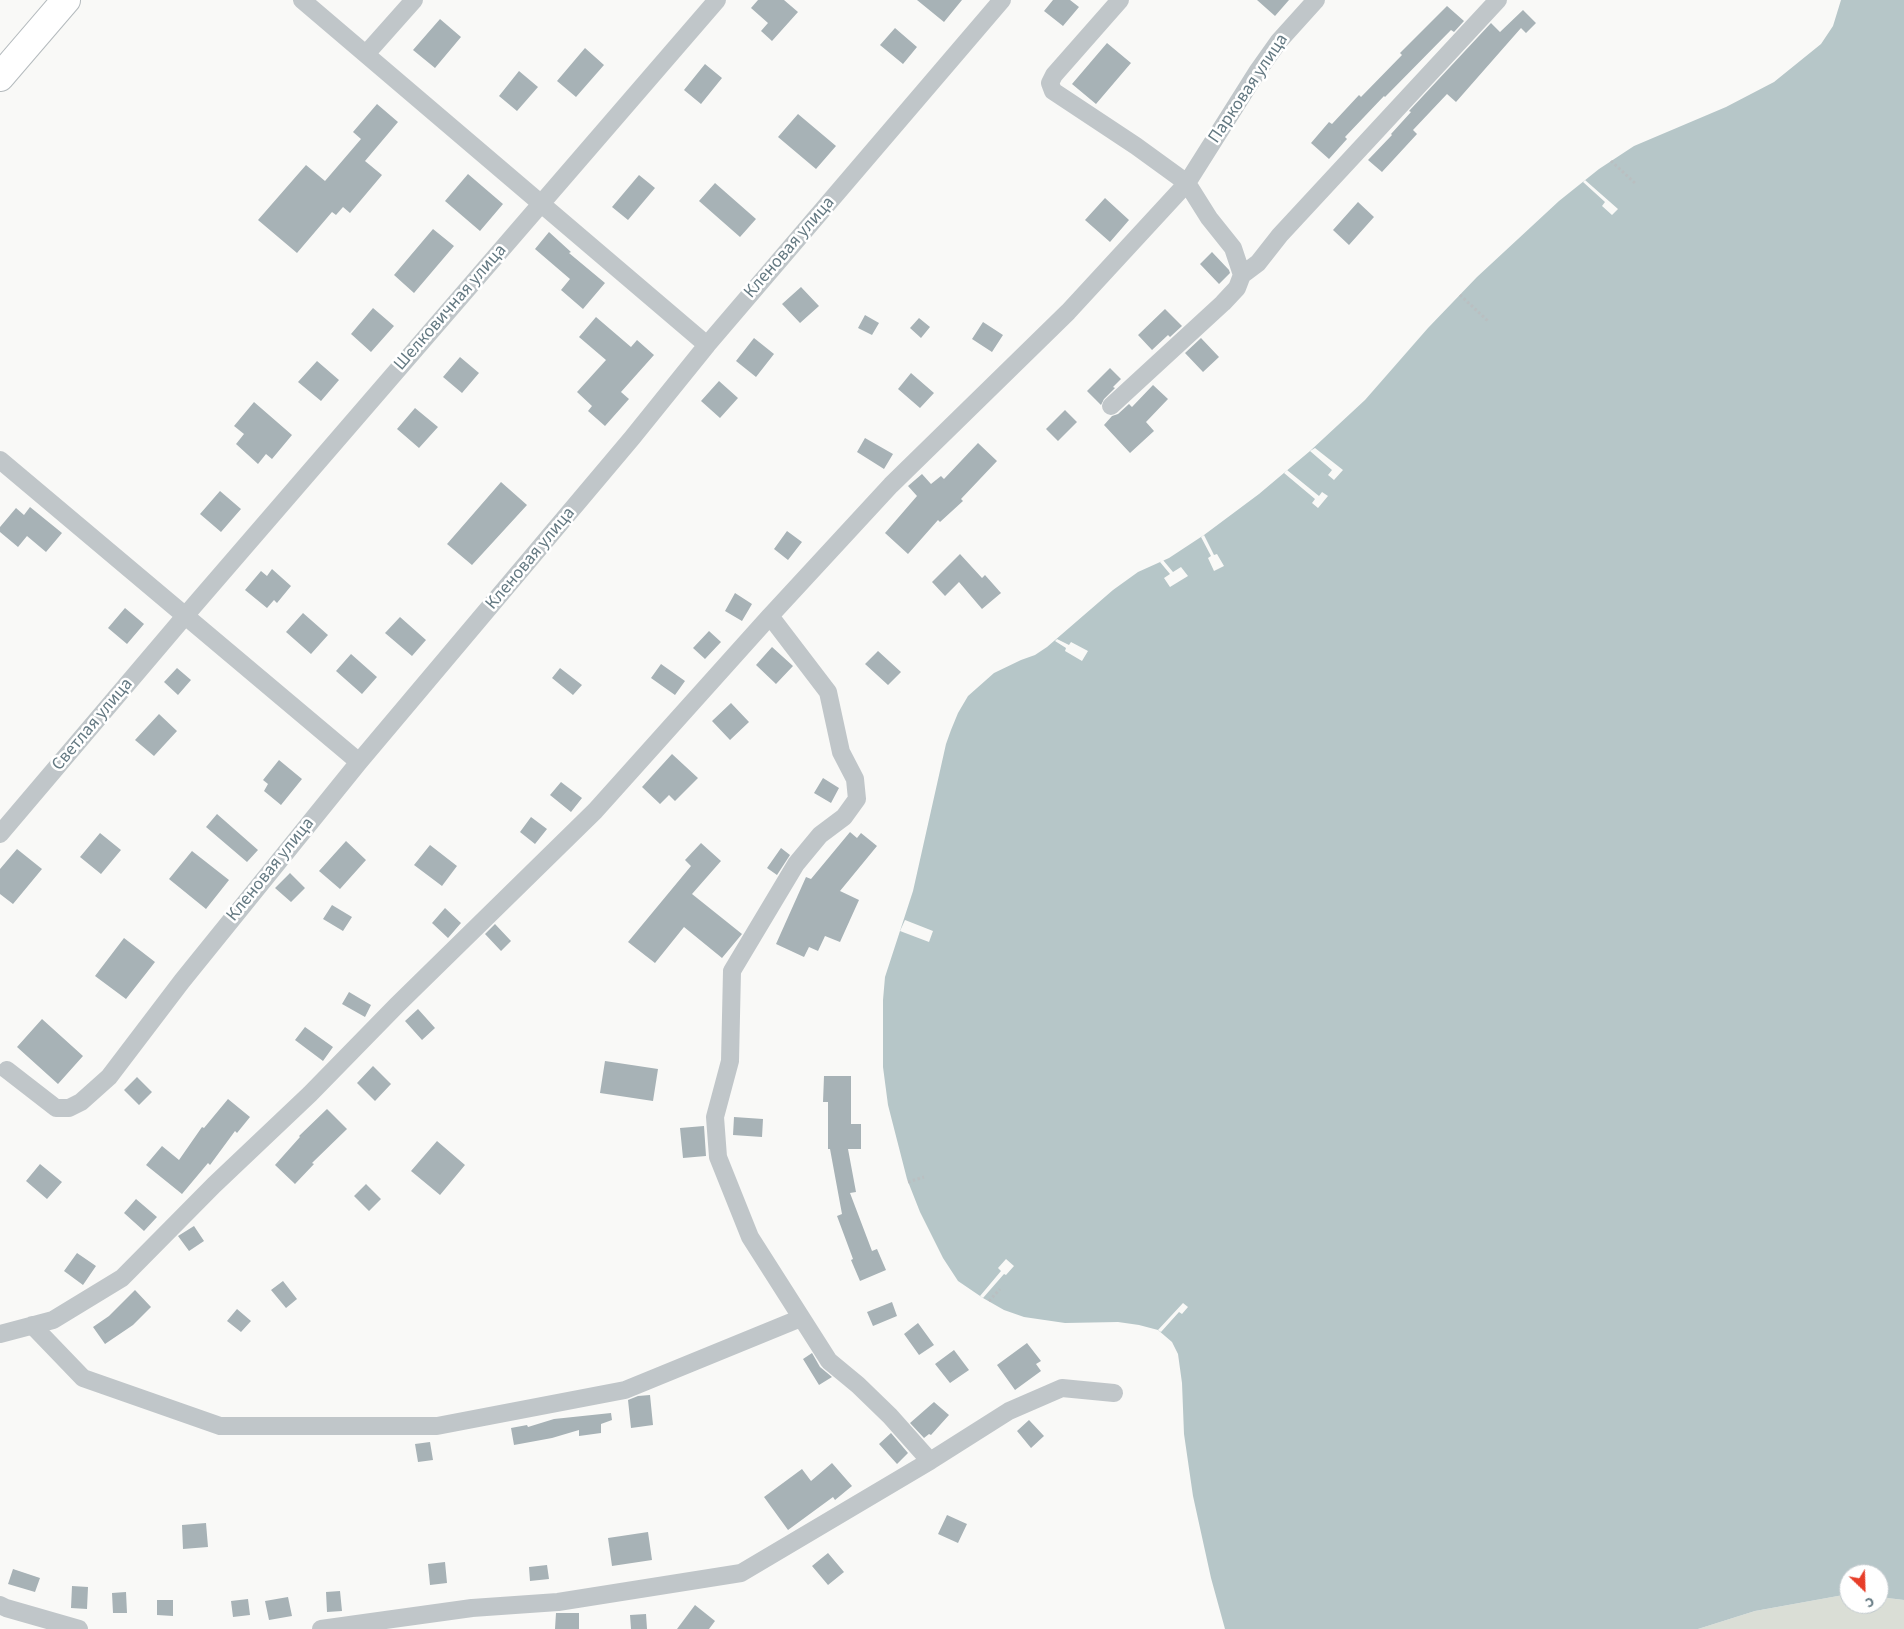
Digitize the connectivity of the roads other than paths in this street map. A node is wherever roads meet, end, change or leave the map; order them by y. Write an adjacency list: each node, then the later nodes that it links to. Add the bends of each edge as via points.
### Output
1 (66, 0): 10 (main road)
2 (302, 0): 9 (street)
3 (414, 0): 9 (street)
4 (717, 0): 12 (street, Шелковичная улица)
5 (1002, 0): 14 (street, Кленовая улица)
6 (1120, 0): 11 (street, via 1054,75 1050,83 1052,91)
7 (1316, 0): 11 (street, Парковая улица, via 1262,64)
8 (1498, 0): 13 (street, via 1280,235 1258,263)
9 (366, 54): 12 (street)
10 (0, 77)
11 (1187, 183): 13 (street, via 1233,248); 18 (street, Парковая улица, via 1068,312 891,485)
12 (542, 204): 14 (street); 17 (street, Шелковичная улица)
13 (1242, 275): 15 (street, via 1237,288 1223,303)
14 (707, 345): 19 (street, Кленовая улица)
15 (1111, 406)
16 (3, 469): 17 (street)
17 (186, 616): 19 (street); 20 (street, Светлая улица)
18 (770, 616): 22 (street, via 828,692 841,752 855,779 857,799 844,817 820,835 796,864 732,970 730,1062 715,1118 718,1157 750,1238); 23 (street, Парковая улица, via 595,811 122,1278 53,1320)
19 (359, 762): 21 (street, Кленовая улица, via 109,1077 80,1102 69,1108 56,1108)
20 (0, 834)
21 (2, 1069)
22 (801, 1318): 23 (street, via 625,1390 437,1426 220,1426 83,1378); 26 (street, via 828,1361 890,1416)
23 (32, 1325): 24 (street, Парковая улица)
24 (0, 1334)
25 (1114, 1393): 26 (street, via 1062,1388 1009,1411)
26 (930, 1461): 29 (street, via 740,1573 558,1602 472,1608)
27 (0, 1605): 28 (street)
28 (79, 1629)
29 (321, 1629)

